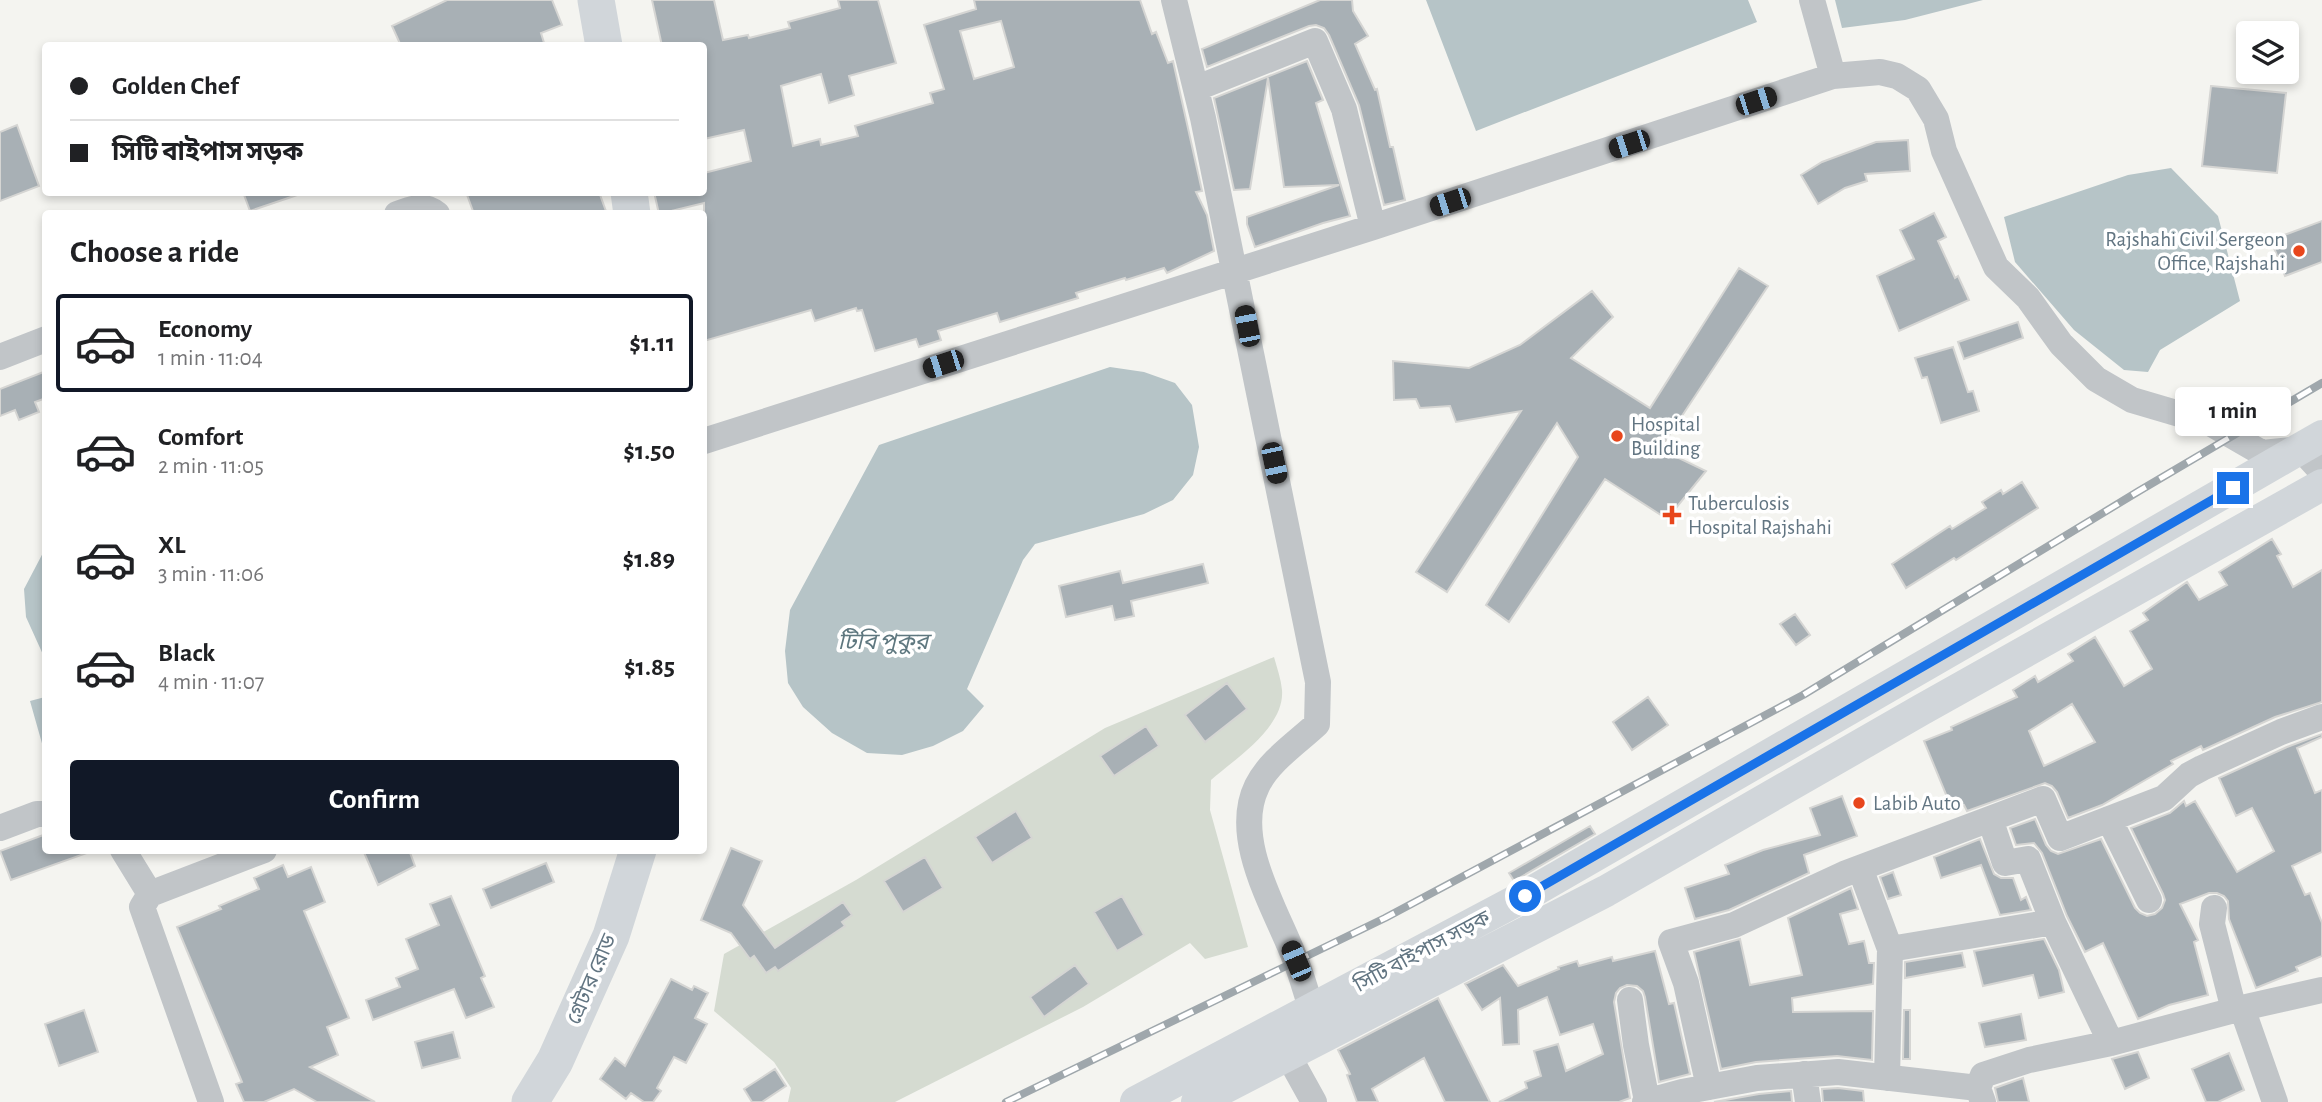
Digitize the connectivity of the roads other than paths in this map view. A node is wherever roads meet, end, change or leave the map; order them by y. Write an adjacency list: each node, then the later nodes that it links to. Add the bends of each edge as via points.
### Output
1 (580, 0): 5 (highway)
2 (596, 0): 6 (highway)
3 (1174, 0): 8 (street)
4 (1812, 0): 7 (street)
5 (588, 42)
6 (603, 42)
7 (1833, 76): 11 (street); 16 (street, via 1880,72 1918,89 1936,119 1944,151 1996,267 2096,379 2132,400 2210,423 2262,453)
8 (1197, 88): 11 (street, via 1315,41 1344,109); 12 (street)
9 (408, 210): 10 (street, via 419,206)
10 (432, 210)
11 (1373, 228): 12 (street)
12 (1236, 271): 15 (street); 36 (street, via 1318,682 1317,724 1257,785 1249,811 1253,858)
13 (42, 341): 14 (street)
14 (0, 357)
15 (707, 439)
16 (2315, 452): 36 (main road, সিটি বাইপাস সড়ক, via 1525,896)
17 (2322, 485): 37 (main road, via 1606,891)
18 (2322, 717): 21 (street, via 2202,768 2164,798)
19 (42, 814): 22 (street)
20 (1990, 819): 21 (street, via 2043,799 2060,838); 27 (street); 31 (street, via 2005,863 2028,859)
21 (2109, 819): 29 (street)
22 (0, 828)
23 (125, 854): 28 (street)
24 (254, 854): 28 (street)
25 (637, 854): 45 (highway, গ্রেটার রোড, via 611,936 555,1061)
26 (654, 854): 46 (highway, গ্রেটার রোড, via 632,931 585,1047)
27 (1860, 868): 32 (street); 41 (street, via 1734,925 1671,942)
28 (150, 894): 44 (street, via 142,907)
29 (2149, 900)
30 (2214, 908): 35 (street, via 2212,924)
31 (2053, 922): 32 (street); 38 (street)
32 (1889, 949): 40 (street)
33 (2322, 990): 35 (street)
34 (1630, 1000): 50 (street)
35 (2238, 1009): 38 (street); 52 (street)
36 (1312, 1010): 37 (main road, সিটি বাইপাস সড়ক)
37 (1281, 1042): 42 (main road); 47 (main road, সিটি বাইপাস সড়ক); 49 (street)
38 (2112, 1043): 43 (street, via 1983,1075)
39 (1804, 1074): 40 (street, via 1838,1072); 41 (street, via 1757,1078); 51 (street)
40 (1887, 1079): 43 (street)
41 (1715, 1091): 50 (street)
42 (1229, 1094): 48 (main road)
43 (1981, 1095)
44 (211, 1102)
45 (530, 1102)
46 (552, 1102)
47 (1136, 1102)
48 (1197, 1102)
49 (1314, 1102)
50 (1646, 1102)
51 (1808, 1102)
52 (2276, 1102)

